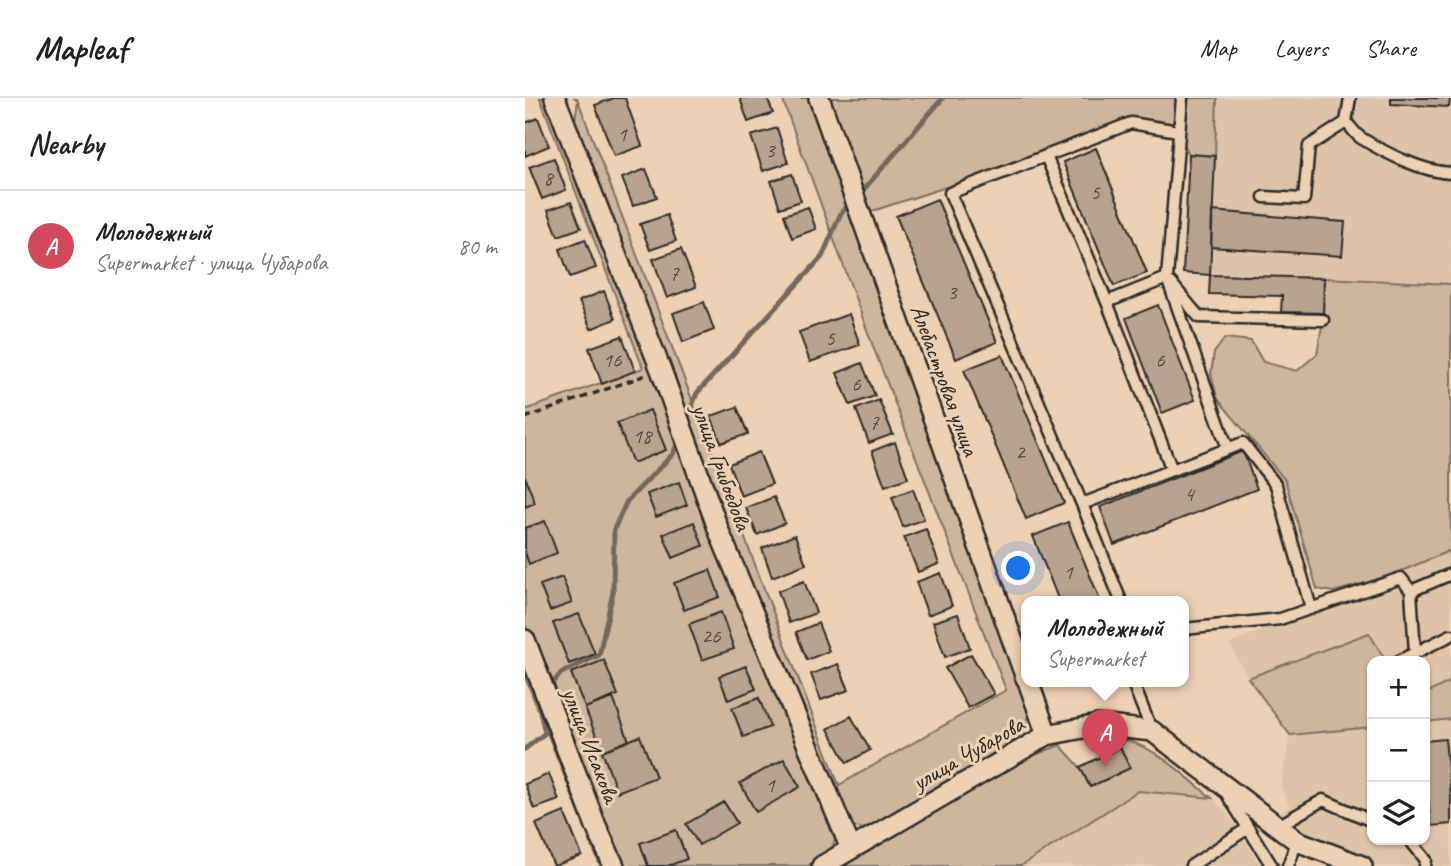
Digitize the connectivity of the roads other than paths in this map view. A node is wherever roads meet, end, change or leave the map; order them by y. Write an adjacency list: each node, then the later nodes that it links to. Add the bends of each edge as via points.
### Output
1 (555, 98): 36 (street, улица Грибоедова, via 720,534)
2 (819, 98): 25 (street, Алебастровая улица)
3 (1182, 98): 6 (lane)
4 (1350, 98): 5 (lane)
5 (1346, 121): 8 (lane, via 1359,137 1437,173); 9 (lane, via 1309,146 1304,199)
6 (1178, 131): 7 (lane, via 1131,123); 10 (lane)
7 (1046, 156): 11 (lane); 15 (lane, via 950,193)
8 (1451, 173)
9 (1264, 197)
10 (1167, 278): 11 (lane); 12 (lane, via 1199,317); 13 (lane)
11 (1107, 302): 14 (lane)
12 (1322, 320)
13 (1228, 449): 14 (lane); 19 (lane, via 1243,443 1276,485)
14 (1172, 470): 15 (lane)
15 (1083, 504): 18 (lane)
16 (1451, 574): 17 (lane)
17 (1411, 591): 19 (lane, via 1401,578); 23 (lane)
18 (1119, 596)
19 (1311, 608): 20 (lane, via 1280,619)
20 (1189, 628)
21 (1451, 635): 23 (lane)
22 (525, 640): 37 (street, улица Исакова)
23 (1415, 652): 24 (lane)
24 (1408, 656)
25 (1021, 662)
26 (1030, 687): 29 (street, Алебастровая улица)
27 (1134, 687): 28 (lane)
28 (1152, 731): 29 (street, улица Чубарова, via 1098,725); 30 (street)
29 (1047, 736): 36 (street, улица Чубарова)
30 (1219, 781): 32 (street); 33 (lane)
31 (1367, 819): 32 (lane, via 1323,800)
32 (1278, 826): 34 (street)
33 (1248, 828): 39 (lane); 40 (lane)
34 (1297, 841): 41 (lane); 42 (street)
35 (1414, 845): 43 (lane, via 1426,860)
36 (851, 849): 38 (street, улица Чубарова)
37 (614, 866)
38 (823, 866)
39 (1191, 866)
40 (1272, 866)
41 (1288, 866)
42 (1362, 866)
43 (1425, 866)

